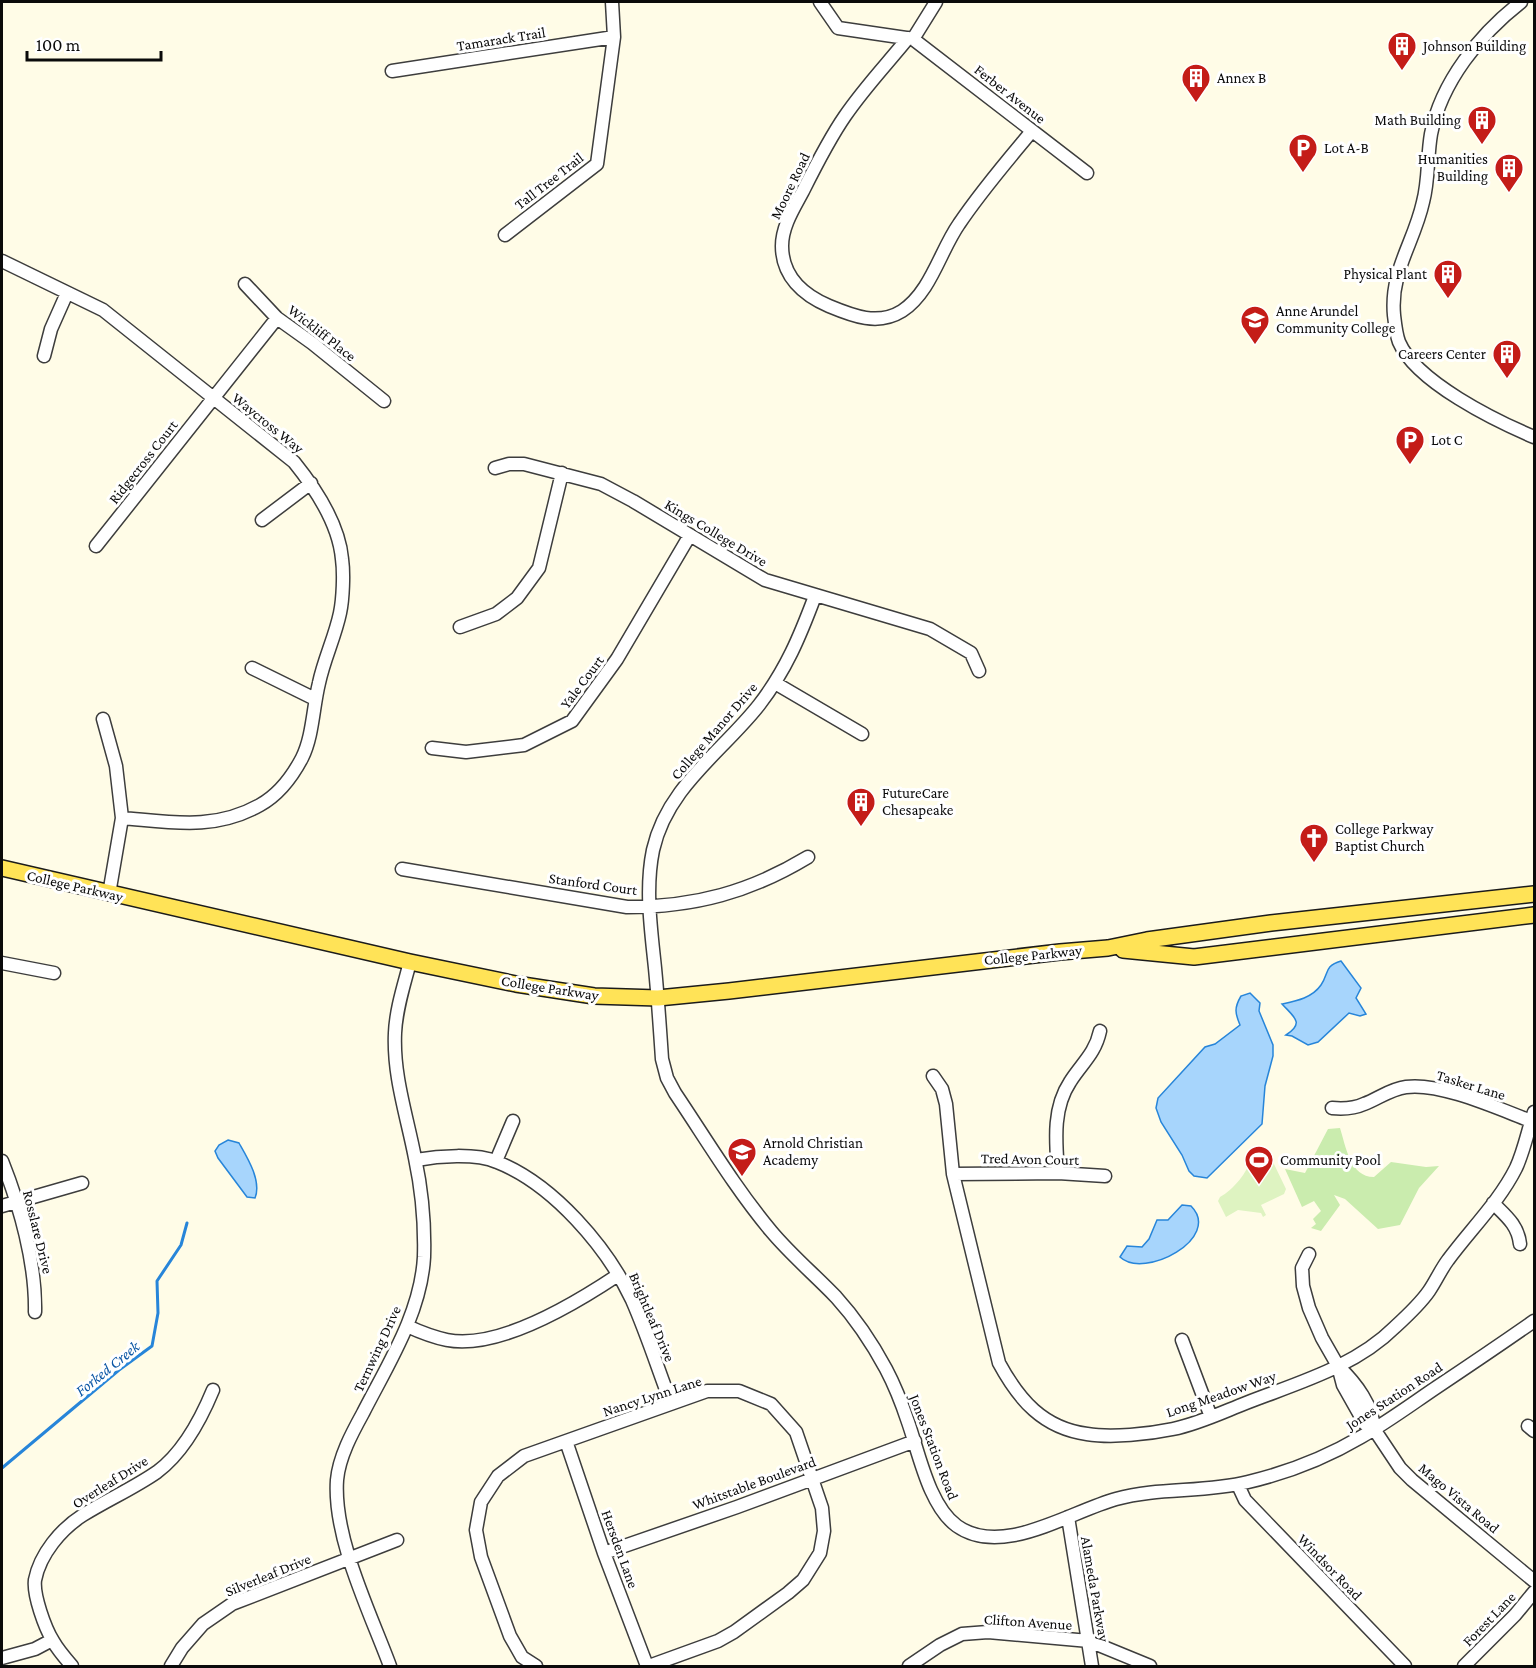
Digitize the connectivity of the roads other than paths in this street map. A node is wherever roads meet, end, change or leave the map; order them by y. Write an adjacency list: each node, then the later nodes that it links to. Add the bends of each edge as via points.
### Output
1 (612, 2): 5 (street, Tall Tree Trail)
2 (820, 2): 6 (street, via 838,28)
3 (936, 2): 6 (street, Moore Road)
4 (1521, 2): 18 (street, via 1498,20 1443,97 1431,135 1423,203 1397,273 1393,300 1399,343 1414,364 1435,383)
5 (614, 37): 7 (street, Tamarack Trail); 10 (street, Tall Tree Trail, via 597,164)
6 (911, 38): 8 (street, Ferber Avenue); 8 (street, Moore Road, via 845,115 786,224 782,246 787,270 810,297 867,319 901,312 919,296 957,227)
7 (392, 71)
8 (1032, 131): 9 (street, Ferber Avenue)
9 (1086, 173)
10 (505, 235)
11 (2, 261): 13 (street, Waycross Way)
12 (245, 284): 14 (street, Wickliff Place)
13 (67, 293): 15 (street); 16 (street, Waycross Way, via 102,310)
14 (277, 318): 16 (street, Ridgecross Court); 17 (street, Wickliff Place)
15 (44, 356)
16 (213, 397): 21 (street, Waycross Way, via 294,462); 24 (street, Ridgecross Court)
17 (384, 401)
18 (1534, 437)
19 (495, 468): 20 (street, Kings College Drive, via 524,464)
20 (562, 473): 23 (street, Kings College Drive, via 601,484); 26 (street, via 539,568 517,598 496,614)
21 (311, 483): 22 (street); 30 (street, Waycross Way, via 330,517 342,558 340,613)
22 (262, 520)
23 (690, 535): 25 (street, Kings College Drive, via 765,580); 33 (street, Yale Court, via 617,659 572,721 524,745 466,752)
24 (96, 546)
25 (815, 596): 28 (street, Kings College Drive, via 930,629 971,653); 29 (street, College Manor Drive, via 797,644)
26 (460, 627)
27 (252, 668): 30 (street)
28 (979, 671)
29 (775, 682): 32 (street); 40 (street, College Manor Drive, via 742,724 690,778 668,811 654,848)
30 (315, 699): 34 (street, Waycross Way, via 303,756 277,792 261,805 234,817 192,824)
31 (103, 719): 34 (street, via 116,766)
32 (862, 734)
33 (432, 748)
34 (122, 818): 38 (street)
35 (808, 857): 40 (street, Stanford Court, via 782,873 728,895)
36 (2, 868): 38 (main road, College Parkway)
37 (402, 869): 40 (street, Stanford Court)
38 (109, 894): 46 (main road, College Parkway)
39 (1534, 894): 42 (main road, College Parkway)
40 (649, 907): 49 (street, College Manor Drive)
41 (1534, 915): 43 (main road, College Parkway)
42 (1271, 923): 43 (main road, via 1278,934 1288,938); 44 (main road, College Parkway); 45 (main road, via 1266,935 1251,944)
43 (1335, 940): 45 (main road, College Parkway)
44 (1108, 948): 45 (main road, College Parkway); 49 (main road, College Parkway)
45 (1194, 957)
46 (410, 962): 49 (main road, College Parkway, via 594,996); 55 (street, Ternwing Drive, via 398,1009 395,1050)
47 (2, 963): 48 (street)
48 (54, 973)
49 (658, 998): 78 (street, Jones Station Road, via 662,1059 675,1093 770,1230 838,1299 872,1343 892,1380)
50 (1100, 1031): 58 (street, via 1096,1047 1069,1084 1058,1111)
51 (933, 1076): 59 (street, Long Meadow Way, via 946,1104)
52 (1332, 1108): 53 (street, Tasker Lane, via 1347,1109 1382,1094 1425,1087)
53 (1533, 1116): 63 (street, Long Meadow Way, via 1516,1168)
54 (513, 1121): 57 (street)
55 (416, 1160): 57 (street, Brightleaf Drive, via 460,1156); 70 (street, Ternwing Drive, via 425,1225 423,1264)
56 (2, 1161): 62 (street, Rosslare Drive)
57 (496, 1161): 67 (street, Brightleaf Drive, via 554,1198 595,1242)
58 (1058, 1173): 59 (street, Tred Avon Court); 60 (street, Tred Avon Court)
59 (953, 1174): 75 (street, Long Meadow Way, via 999,1363 1025,1403 1043,1418 1087,1434 1174,1429)
60 (1106, 1176)
61 (82, 1183): 62 (street)
62 (16, 1202): 64 (street); 68 (street, Rosslare Drive, via 36,1289)
63 (1493, 1203): 65 (street, via 1515,1225); 72 (street, Long Meadow Way, via 1447,1261 1429,1292 1395,1328 1370,1349)
64 (2, 1206)
65 (1520, 1244)
66 (1309, 1254): 72 (street, Mago Vista Road, via 1302,1268 1303,1286 1318,1328)
67 (618, 1275): 70 (street, via 545,1319 480,1340 449,1340); 74 (street, Brightleaf Drive)
68 (35, 1312)
69 (1534, 1321): 76 (street, Jones Station Road)
70 (407, 1326): 84 (street, Ternwing Drive, via 348,1441 337,1478 337,1508)
71 (1182, 1340): 75 (street)
72 (1338, 1366): 75 (street, Long Meadow Way); 76 (street, Mago Vista Road, via 1354,1381 1374,1418)
73 (213, 1390): 87 (street, Overleaf Drive, via 194,1430 178,1452 158,1471 80,1517 42,1559 35,1582)
74 (671, 1403): 77 (street, Nancy Lynn Lane); 79 (street, Nancy Lynn Lane, via 707,1391 739,1391 771,1404 796,1432)
75 (1211, 1417)
76 (1374, 1429): 80 (street, Jones Station Road, via 1345,1446); 85 (street, Mago Vista Road, via 1412,1480)
77 (566, 1441): 83 (street, Hersden Lane); 93 (street, Nancy Lynn Lane, via 524,1456 498,1476 481,1502 476,1530 481,1557 510,1636 522,1657)
78 (915, 1441): 79 (street, Whitstable Boulevard); 81 (street, Jones Station Road, via 928,1482 944,1514 965,1532 1001,1538)
79 (812, 1478): 83 (street, Whitstable Boulevard); 94 (street, Nancy Lynn Lane, via 822,1508 824,1531 820,1553 803,1580 718,1641)
80 (1238, 1485): 81 (street, Jones Station Road, via 1139,1494); 98 (street, Windsor Road, via 1245,1500)
81 (1068, 1517): 88 (street, Alameda Parkway)
82 (397, 1540): 84 (street, Silverleaf Drive)
83 (604, 1553): 94 (street, Hersden Lane)
84 (350, 1559): 91 (street, Silverleaf Drive, via 232,1604 204,1624); 92 (street, Ternwing Drive)
85 (1534, 1581)
86 (1534, 1592): 99 (street, Forest Lane)
87 (52, 1640): 89 (street); 90 (street, Overleaf Drive)
88 (1089, 1641): 95 (street, Clifton Avenue, via 988,1632 962,1634); 96 (street, Alameda Parkway); 97 (street, Clifton Avenue)
89 (2, 1658)
90 (72, 1666)
91 (171, 1666)
92 (390, 1666)
93 (536, 1666)
94 (648, 1666)
95 (909, 1666)
96 (1092, 1666)
97 (1150, 1666)
98 (1405, 1666)
99 (1464, 1666)

